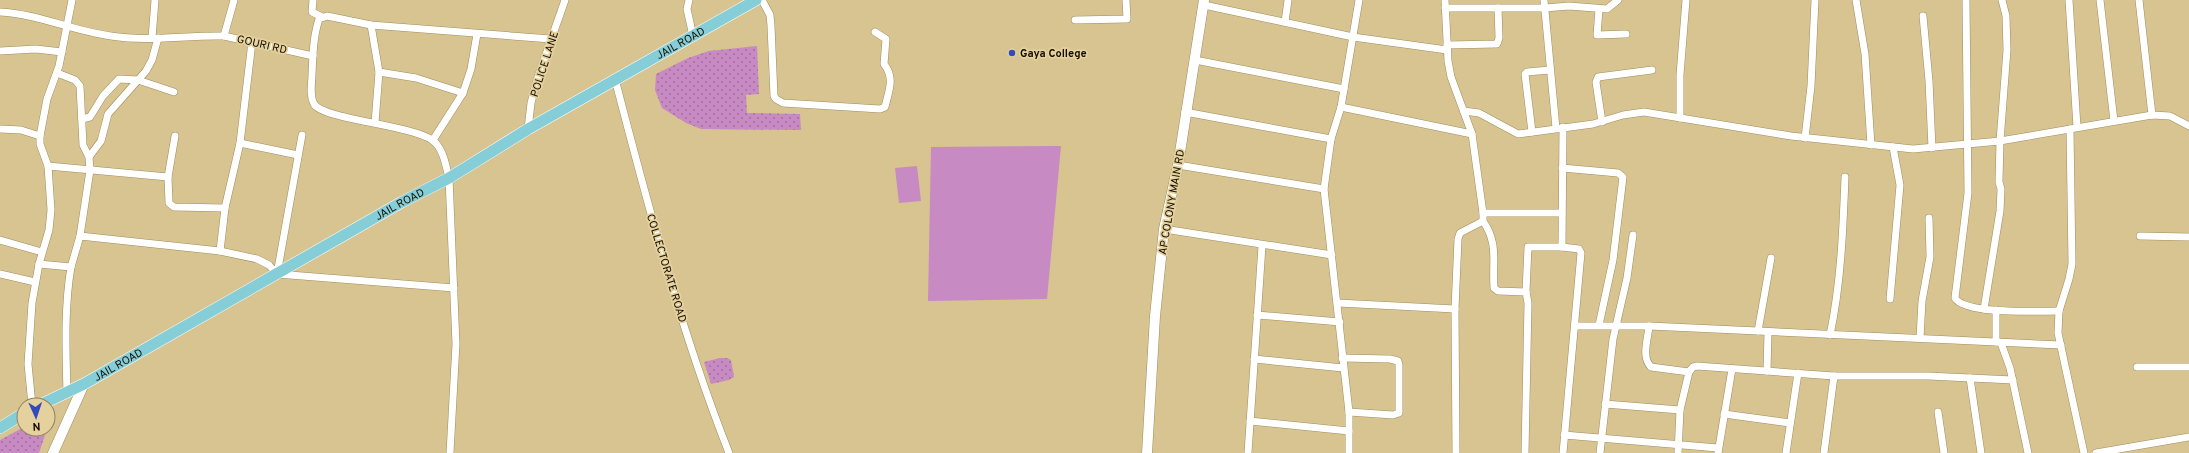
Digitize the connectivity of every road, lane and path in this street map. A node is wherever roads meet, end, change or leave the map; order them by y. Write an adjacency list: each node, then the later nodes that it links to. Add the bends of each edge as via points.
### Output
1 (72, 0): 34 (street)
2 (155, 0): 41 (street)
3 (234, 0): 38 (street, GOURI RD)
4 (312, 0): 30 (street, via 312,12)
5 (565, 0): 42 (street, POLICE LANE)
6 (689, 0): 39 (street, via 687,9)
7 (756, 0): 39 (main road, JAIL ROAD)
8 (762, 0): 35 (street, via 770,16 774,96 783,103 880,109 885,107 890,84 890,72 884,64 886,39)
9 (1126, 0): 31 (street, via 1127,19)
10 (1288, 0): 32 (street)
11 (1359, 0): 40 (street)
12 (1445, 0): 24 (street)
13 (1544, 0): 26 (street)
14 (1618, 0): 27 (street, via 1607,9)
15 (1686, 0): 62 (street, via 1680,75)
16 (1815, 0): 77 (street, via 1811,86)
17 (1856, 0): 83 (street, via 1866,54)
18 (1966, 0): 82 (street)
19 (2002, 0): 80 (street, via 2006,16 2007,43)
20 (2068, 0): 69 (street)
21 (2100, 0): 64 (street)
22 (2139, 0): 61 (street)
23 (1204, 2): 32 (street); 48 (street, AP COLONY MAIN RD)
24 (1445, 8): 25 (street); 44 (street)
25 (1498, 8): 26 (street); 44 (street, via 1497,44)
26 (1545, 8): 27 (street, via 1569,6); 49 (street)
27 (1599, 9): 37 (street, via 1596,35)
28 (0, 12): 34 (street, via 30,16)
29 (1923, 16): 85 (street)
30 (322, 17): 33 (street); 47 (street, via 317,24)
31 (1075, 20)
32 (1285, 22): 40 (street)
33 (371, 25): 36 (street); 51 (street)
34 (66, 27): 41 (street, via 111,36); 46 (street)
35 (875, 32)
36 (477, 34): 42 (street); 57 (street, via 471,69)
37 (1626, 34)
38 (224, 36): 41 (street); 43 (street, GOURI RD)
39 (692, 36): 53 (main road, JAIL ROAD)
40 (1353, 36): 44 (street); 55 (street)
41 (155, 38): 54 (street, via 152,60)
42 (551, 39): 71 (street, POLICE LANE, via 531,104)
43 (252, 42): 47 (street, GOURI RD); 81 (street)
44 (1447, 47): 59 (street, via 1451,77)
45 (0, 51): 46 (street, via 36,49)
46 (62, 52): 52 (street)
47 (313, 56): 66 (street, via 312,97 318,109 326,113)
48 (1195, 60): 55 (street); 60 (street, AP COLONY MAIN RD)
49 (1550, 70): 68 (street); 72 (street, via 1524,74)
50 (1652, 70): 65 (street, via 1598,77 1596,82)
51 (379, 72): 57 (street, via 416,78); 66 (street)
52 (57, 73): 63 (street, via 75,80 80,86); 75 (street, via 47,99)
53 (615, 79): 71 (main road, JAIL ROAD); 171 (street, COLLECTORATE ROAD, via 660,249 704,390)
54 (138, 80): 56 (street); 63 (street, via 119,79 103,96 90,117); 87 (street, via 108,114 101,141)
55 (1344, 89): 58 (street)
56 (174, 92)
57 (463, 93): 79 (street)
58 (1341, 108): 73 (street); 78 (street)
59 (1464, 111): 72 (street, via 1480,113 1518,134); 73 (street)
60 (1185, 112): 78 (street); 88 (street, AP COLONY MAIN RD)
61 (2152, 115): 64 (street); 67 (street, via 2170,116)
62 (1680, 118): 65 (street, via 1634,112); 77 (street)
63 (82, 119): 87 (street, via 83,146)
64 (2114, 121): 69 (street)
65 (1602, 122): 68 (street)
66 (376, 123): 79 (street)
67 (2189, 126)
68 (1560, 127): 72 (street); 90 (street)
69 (2074, 128): 80 (street); 125 (street, via 2072,264 2070,279)
70 (0, 129): 75 (street, via 21,130)
71 (528, 129): 94 (main road, JAIL ROAD)
72 (1532, 132)
73 (1472, 134): 97 (street)
74 (302, 135): 86 (street)
75 (40, 136): 89 (street, via 40,144)
76 (175, 136): 92 (street)
77 (1805, 138): 83 (street)
78 (1331, 139): 95 (street)
79 (432, 140): 94 (street, via 443,157)
80 (2000, 141): 82 (street); 123 (street, via 2000,211)
81 (240, 143): 86 (street); 96 (street)
82 (1967, 144): 85 (street); 123 (street, via 1967,209 1955,295 1956,301 1961,304)
83 (1871, 145): 84 (street)
84 (1893, 148): 85 (street); 120 (street, via 1900,196)
85 (1932, 148)
86 (298, 154): 116 (street)
87 (89, 157): 91 (street)
88 (1178, 165): 95 (street); 101 (street, AP COLONY MAIN RD)
89 (48, 166): 91 (street); 110 (street, via 51,210 49,230)
90 (1562, 168): 98 (street); 128 (street, via 1618,173 1623,177 1613,260)
91 (90, 170): 92 (street); 103 (street)
92 (168, 177): 96 (street, via 170,205)
93 (1845, 177): 134 (street, via 1843,232)
94 (449, 178): 116 (main road, JAIL ROAD); 118 (street)
95 (1324, 189): 111 (street)
96 (225, 208): 109 (street)
97 (1483, 213): 98 (street); 100 (street)
98 (1562, 213): 108 (street)
99 (1928, 218): 135 (street, via 1930,257 1922,301)
100 (1483, 221): 119 (street, via 1493,240 1496,290); 122 (street, via 1460,233 1458,239)
101 (1164, 229): 107 (street); 172 (street, AP COLONY MAIN RD, via 1155,316)
102 (1633, 235): 130 (street)
103 (80, 236): 109 (street); 114 (street)
104 (2140, 236): 105 (street)
105 (2189, 237)
106 (0, 240): 110 (street)
107 (1262, 246): 111 (street); 126 (street)
108 (1562, 247): 119 (street, via 1528,247); 129 (street, via 1578,249 1581,253)
109 (220, 251): 116 (street, via 257,259 269,265)
110 (42, 252): 113 (street)
111 (1332, 255): 121 (street)
112 (1771, 258): 132 (street)
113 (38, 264): 114 (street); 117 (street)
114 (71, 267): 151 (street, via 68,283)
115 (0, 274): 117 (street)
116 (277, 274): 118 (street); 150 (main road, JAIL ROAD)
117 (35, 282): 152 (street, via 28,364)
118 (454, 288): 170 (street, via 456,344)
119 (1526, 292): 176 (street, via 1529,313)
120 (1890, 299)
121 (1338, 303): 122 (street); 127 (street)
122 (1455, 309): 175 (street)
123 (1984, 309): 124 (street)
124 (1996, 310): 125 (street); 136 (street)
125 (2059, 311): 137 (street)
126 (1257, 315): 127 (street); 139 (street)
127 (1340, 322): 138 (street)
128 (1599, 325): 129 (street); 130 (street)
129 (1575, 326): 164 (street)
130 (1616, 326): 131 (street); 154 (street)
131 (1650, 326): 132 (street); 145 (street, via 1645,358 1648,364 1651,367)
132 (1758, 331): 133 (street)
133 (1768, 332): 134 (street); 144 (street)
134 (1830, 335): 135 (street)
135 (1920, 338): 136 (street)
136 (1998, 342): 137 (street); 149 (street)
137 (2061, 345): 184 (street)
138 (1342, 358): 142 (street); 156 (street, via 1390,359 1398,361 1399,365 1400,413 1393,415)
139 (1254, 359): 142 (street); 160 (street)
140 (2137, 367): 141 (street)
141 (2189, 367)
142 (1344, 368): 156 (street)
143 (1732, 369): 144 (street); 145 (street, via 1697,366); 158 (street)
144 (1767, 371): 146 (street)
145 (1689, 372): 155 (street)
146 (1798, 373): 147 (street); 161 (street)
147 (1834, 376): 148 (street); 180 (street)
148 (1970, 378): 149 (street); 182 (street)
149 (2013, 380): 183 (street)
150 (84, 384): 151 (main road, JAIL ROAD); 169 (street)
151 (67, 393): 153 (main road, JAIL ROAD)
152 (31, 397)
153 (56, 398)
154 (1605, 404): 155 (street); 166 (street)
155 (1680, 410): 167 (street)
156 (1349, 412): 163 (street)
157 (1938, 412): 181 (street)
158 (1724, 414): 161 (street); 168 (street)
159 (16, 419): 162 (main road)
160 (1250, 421): 163 (street); 173 (street)
161 (1790, 423): 179 (street)
162 (0, 428)
163 (1349, 431): 174 (street)
164 (1564, 435): 166 (street); 177 (street)
165 (2189, 437): 185 (street)
166 (1601, 439): 167 (street); 178 (street)
167 (1679, 449): 168 (street)
168 (1718, 451)
169 (53, 453)
170 (450, 453)
171 (729, 453)
172 (1147, 453)
173 (1248, 453)
174 (1349, 453)
175 (1456, 453)
176 (1525, 453)
177 (1563, 453)
178 (1600, 453)
179 (1786, 453)
180 (1824, 453)
181 (1944, 453)
182 (1981, 453)
183 (2028, 453)
184 (2084, 453)
185 (2096, 453)

